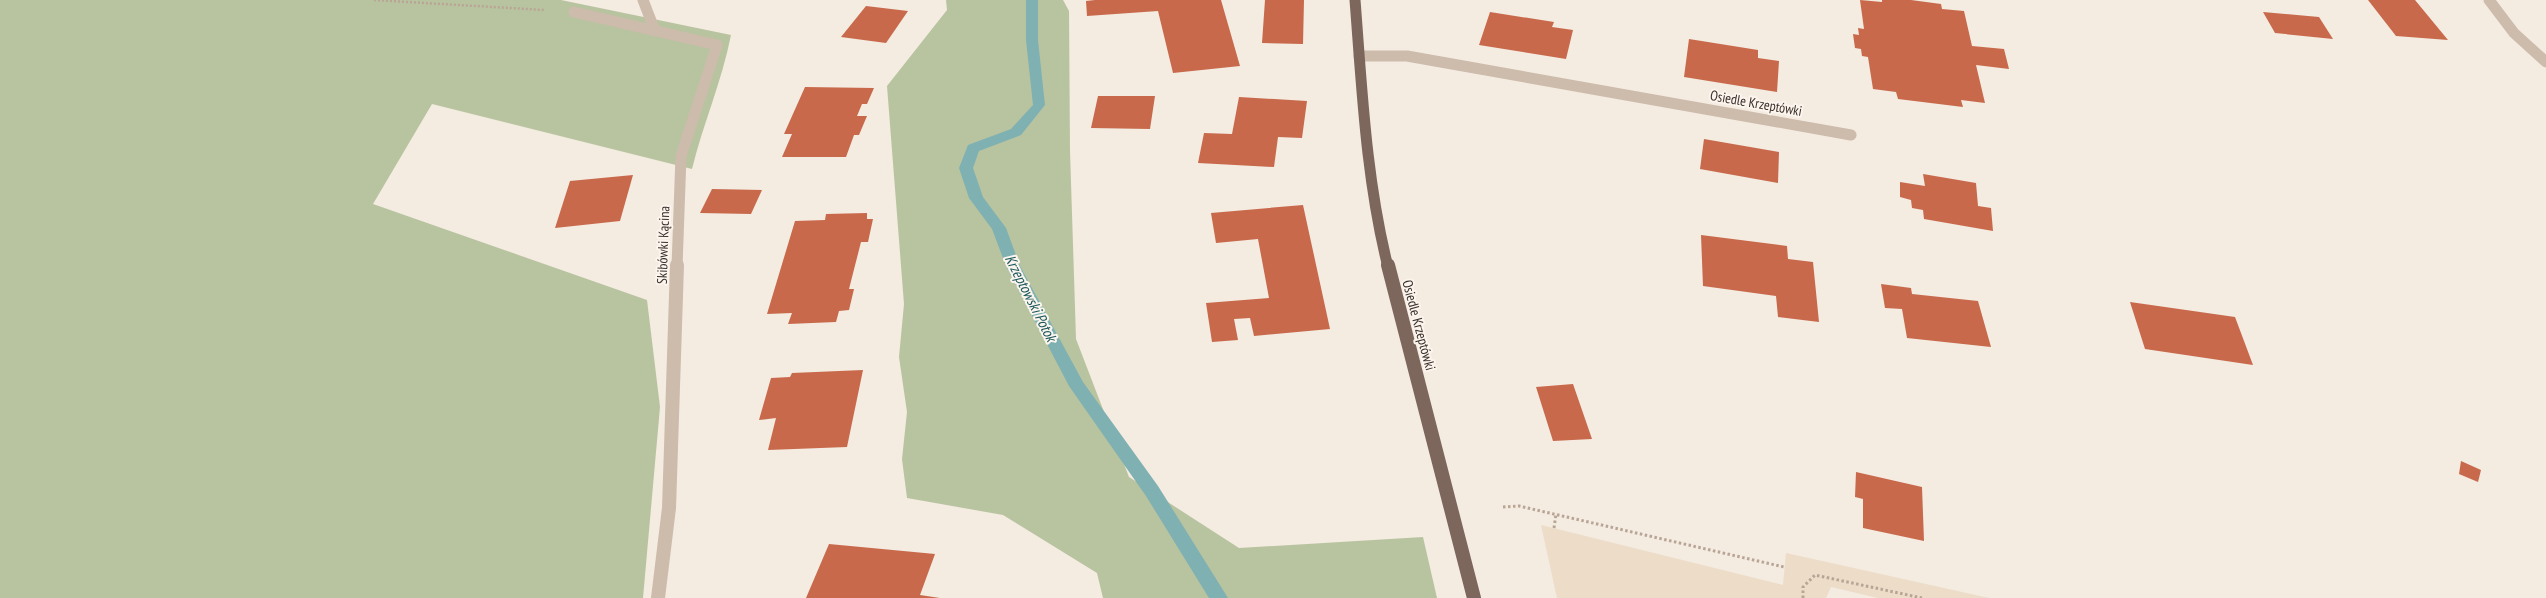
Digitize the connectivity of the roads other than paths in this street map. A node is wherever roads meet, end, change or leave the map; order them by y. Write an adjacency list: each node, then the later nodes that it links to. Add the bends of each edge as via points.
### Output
1 (643, 0): 5 (street)
2 (1355, 0): 6 (main road, Osiedle Krzeptówki)
3 (2489, 0): 7 (street, via 2514,33)
4 (574, 12): 5 (street, Skibówki Kącina)
5 (655, 31): 9 (street, Skibówki Kącina, via 717,45 681,156 669,508)
6 (1359, 56): 8 (street, Osiedle Krzeptówki, via 1406,56); 10 (main road, Osiedle Krzeptówki, via 1372,183 1382,242)
7 (2546, 62)
8 (1851, 135)
9 (658, 598)
10 (1474, 598)

